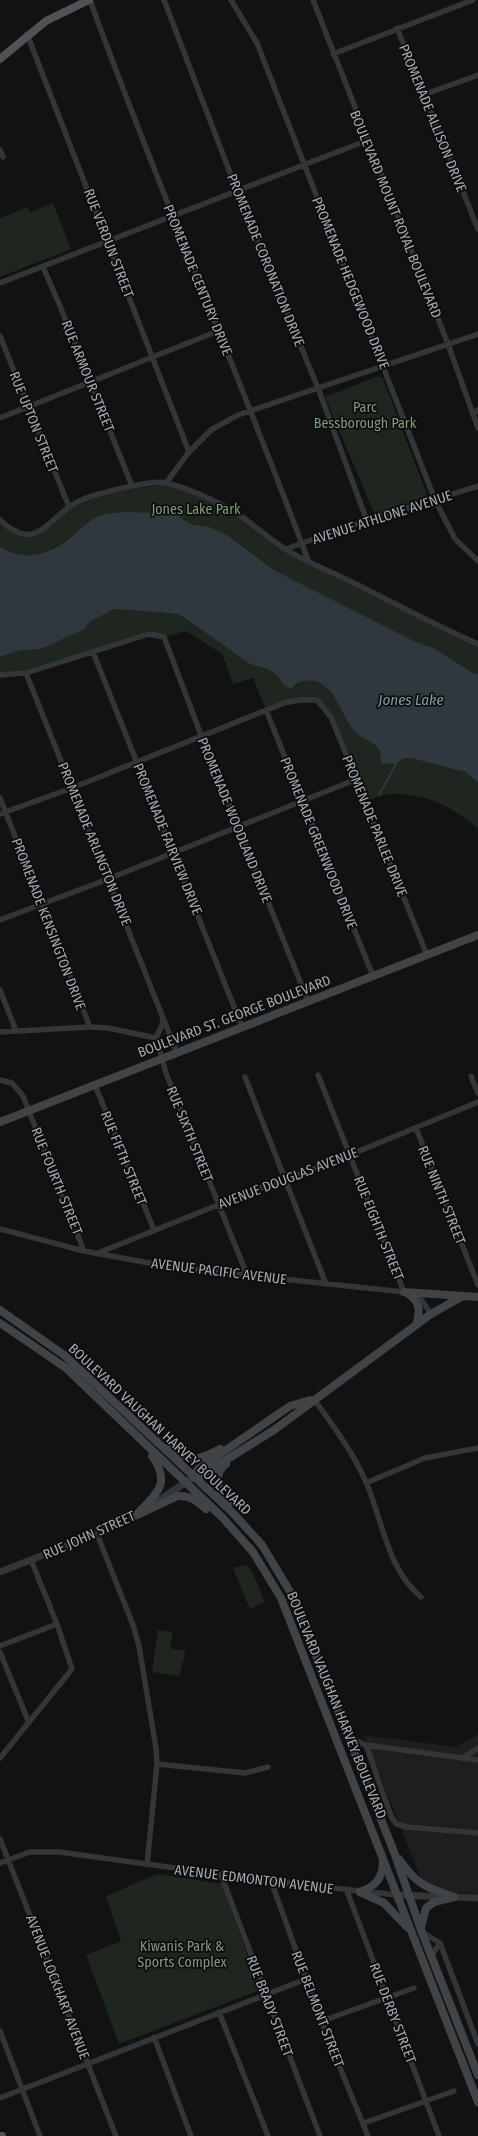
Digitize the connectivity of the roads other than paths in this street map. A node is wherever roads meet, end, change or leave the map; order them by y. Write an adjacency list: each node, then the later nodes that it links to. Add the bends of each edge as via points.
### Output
1 (89, 0): 8 (main road, via 46,20); 18 (street, PROMENADE CENTURY DRIVE)
2 (164, 0): 17 (street, PROMENADE CORONATION DRIVE)
3 (231, 0): 16 (street, PROMENADE HEDGEWOOD DRIVE, via 257,43)
4 (313, 0): 9 (street, BOULEVARD MOUNT ROYAL BOULEVARD)
5 (473, 0): 6 (street)
6 (463, 1): 7 (street)
7 (397, 28): 9 (street); 12 (street, PROMENADE ALLISON DRIVE)
8 (28, 34): 10 (main road); 20 (street, RUE VERDUN STREET)
9 (333, 54): 13 (street, BOULEVARD MOUNT ROYAL BOULEVARD)
10 (0, 59)
11 (478, 74): 12 (street)
12 (423, 94): 19 (street, PROMENADE ALLISON DRIVE)
13 (368, 140): 16 (street); 26 (street, BOULEVARD MOUNT ROYAL BOULEVARD)
14 (0, 150): 15 (street)
15 (3, 157)
16 (304, 165): 17 (street); 28 (street, PROMENADE HEDGEWOOD DRIVE)
17 (237, 191): 18 (street); 30 (street, PROMENADE CORONATION DRIVE)
18 (173, 216): 20 (street); 23 (street, PROMENADE CENTURY DRIVE)
19 (478, 229)
20 (108, 241): 21 (street); 27 (street, RUE VERDUN STREET)
21 (43, 267): 22 (street); 29 (street, RUE ARMOUR STREET)
22 (0, 283)
23 (218, 331): 27 (street); 32 (street, PROMENADE CENTURY DRIVE)
24 (478, 334): 26 (street)
25 (0, 336): 31 (street, RUE UPTON STREET)
26 (448, 344): 28 (street); 33 (street, BOULEVARD MOUNT ROYAL BOULEVARD)
27 (154, 357): 29 (street); 36 (street, RUE VERDUN STREET)
28 (384, 366): 30 (street); 40 (street, PROMENADE HEDGEWOOD DRIVE)
29 (90, 383): 31 (street); 38 (street, RUE ARMOUR STREET)
30 (318, 388): 32 (street); 43 (street, PROMENADE CORONATION DRIVE)
31 (28, 408): 34 (street); 41 (street, RUE UPTON STREET)
32 (250, 412): 36 (street, via 238,415 211,430); 44 (street, PROMENADE CENTURY DRIVE)
33 (475, 412): 35 (street, BOULEVARD MOUNT ROYAL BOULEVARD)
34 (0, 418)
35 (478, 428)
36 (189, 452): 37 (street)
37 (166, 482): 38 (street); 45 (street, via 211,499)
38 (132, 486): 41 (street, via 91,496)
39 (478, 486): 40 (street, AVENUE ATHLONE AVENUE)
40 (435, 500): 43 (street, AVENUE ATHLONE AVENUE); 47 (street, PROMENADE HEDGEWOOD DRIVE, via 455,539)
41 (68, 507): 42 (street, via 47,528 33,533 18,533)
42 (0, 520)
43 (367, 521): 44 (street, AVENUE ATHLONE AVENUE)
44 (302, 543): 45 (street, AVENUE ATHLONE AVENUE); 46 (street, PROMENADE CENTURY DRIVE)
45 (286, 549): 46 (street)
46 (308, 560): 48 (street)
47 (478, 561)
48 (478, 644)
49 (93, 652): 50 (street); 53 (street, PROMENADE WOODLAND DRIVE, via 149,634 164,638); 54 (street, PROMENADE FAIRVIEW DRIVE)
50 (26, 672): 51 (street); 56 (street, PROMENADE ARLINGTON DRIVE)
51 (0, 675)
52 (266, 710): 53 (street); 55 (street, PROMENADE PARLEE DRIVE, via 284,703 317,700 331,717); 58 (street, PROMENADE GREENWOOD DRIVE)
53 (201, 735): 54 (street); 60 (street, PROMENADE WOODLAND DRIVE)
54 (137, 761): 56 (street); 61 (street, PROMENADE FAIRVIEW DRIVE)
55 (357, 779): 58 (street); 66 (street, PROMENADE PARLEE DRIVE)
56 (72, 788): 59 (street); 62 (street, PROMENADE ARLINGTON DRIVE)
57 (0, 798): 59 (street, PROMENADE KENSINGTON DRIVE)
58 (302, 800): 60 (street); 67 (street, PROMENADE GREENWOOD DRIVE)
59 (3, 813): 63 (street, PROMENADE KENSINGTON DRIVE)
60 (238, 825): 61 (street); 69 (street, PROMENADE WOODLAND DRIVE)
61 (173, 852): 62 (street); 72 (street, PROMENADE FAIRVIEW DRIVE)
62 (108, 879): 63 (street); 70 (street, PROMENADE ARLINGTON DRIVE)
63 (41, 903): 64 (street); 71 (street, PROMENADE KENSINGTON DRIVE)
64 (0, 920)
65 (478, 935): 66 (main road, BOULEVARD ST. GEORGE BOULEVARD)
66 (427, 955): 67 (main road, BOULEVARD ST. GEORGE BOULEVARD)
67 (373, 976): 69 (main road, BOULEVARD ST. GEORGE BOULEVARD)
68 (0, 990): 73 (street)
69 (308, 1001): 72 (main road, BOULEVARD ST. GEORGE BOULEVARD)
70 (163, 1016): 75 (street); 76 (street, PROMENADE ARLINGTON DRIVE)
71 (90, 1027): 73 (street); 75 (street)
72 (242, 1027): 76 (main road, BOULEVARD ST. GEORGE BOULEVARD)
73 (16, 1031): 74 (street)
74 (0, 1032)
75 (156, 1038): 77 (street, RUE SIXTH STREET)
76 (177, 1053): 77 (main road, BOULEVARD ST. GEORGE BOULEVARD)
77 (161, 1059): 82 (main road, BOULEVARD ST. GEORGE BOULEVARD); 90 (street, RUE SIXTH STREET)
78 (318, 1075): 88 (street, RUE EIGHTH STREET)
79 (471, 1076): 83 (street)
80 (244, 1077): 89 (street)
81 (0, 1080): 85 (street, RUE FOURTH STREET, via 16,1086)
82 (95, 1085): 85 (main road, BOULEVARD ST. GEORGE BOULEVARD); 92 (street, RUE FIFTH STREET)
83 (478, 1093)
84 (478, 1102): 87 (street, AVENUE DOUGLAS AVENUE)
85 (29, 1110): 86 (main road, BOULEVARD ST. GEORGE BOULEVARD); 93 (street, RUE FOURTH STREET)
86 (0, 1122)
87 (416, 1128): 88 (street, AVENUE DOUGLAS AVENUE); 97 (street, RUE NINTH STREET)
88 (350, 1154): 89 (street, AVENUE DOUGLAS AVENUE); 98 (street, RUE EIGHTH STREET)
89 (285, 1180): 90 (street, AVENUE DOUGLAS AVENUE); 96 (street)
90 (219, 1205): 92 (street, AVENUE DOUGLAS AVENUE); 95 (street, RUE SIXTH STREET)
91 (0, 1229): 93 (street, AVENUE PACIFIC AVENUE)
92 (154, 1230): 94 (street, AVENUE DOUGLAS AVENUE)
93 (84, 1251): 94 (street, AVENUE PACIFIC AVENUE)
94 (98, 1253): 95 (street, AVENUE PACIFIC AVENUE, via 171,1267)
95 (247, 1275): 96 (street, AVENUE PACIFIC AVENUE)
96 (326, 1284): 98 (street, AVENUE PACIFIC AVENUE)
97 (478, 1285)
98 (404, 1292): 99 (main road); 102 (street, AVENUE PACIFIC AVENUE, via 421,1299); 104 (main road, via 415,1298 419,1306)
99 (463, 1296): 100 (main road); 102 (main road)
100 (478, 1297)
101 (0, 1310): 106 (main road, BOULEVARD VAUGHAN HARVEY BOULEVARD, via 64,1355)
102 (431, 1314): 104 (main road)
103 (0, 1322): 108 (main road, BOULEVARD VAUGHAN HARVEY BOULEVARD, via 66,1368)
104 (415, 1326): 105 (main road)
105 (314, 1399): 107 (main road, via 290,1406); 109 (main road); 113 (street, via 351,1453)
106 (146, 1431): 107 (main road, via 180,1456 189,1459 200,1459); 111 (main road, BOULEVARD VAUGHAN HARVEY BOULEVARD)
107 (247, 1436): 111 (main road, via 198,1469)
108 (138, 1438): 112 (main road, BOULEVARD VAUGHAN HARVEY BOULEVARD); 114 (main road, via 159,1466 163,1479 159,1491)
109 (252, 1444): 111 (main road, via 202,1475); 115 (main road, via 220,1469 217,1481 220,1492)
110 (478, 1448): 113 (street, via 424,1458)
111 (194, 1477): 112 (street, RUE JOHN STREET); 115 (main road, BOULEVARD VAUGHAN HARVEY BOULEVARD)
112 (186, 1482): 114 (street, RUE JOHN STREET); 117 (main road, BOULEVARD VAUGHAN HARVEY BOULEVARD)
113 (366, 1483): 120 (street, via 393,1560 402,1577)
114 (134, 1517): 116 (street, RUE JOHN STREET); 117 (main road, via 178,1496 185,1496 194,1499)
115 (248, 1530): 125 (main road, BOULEVARD VAUGHAN HARVEY BOULEVARD, via 262,1545 292,1595)
116 (97, 1534): 118 (street, RUE JOHN STREET); 131 (street, via 134,1625)
117 (240, 1537): 136 (main road, BOULEVARD VAUGHAN HARVEY BOULEVARD, via 253,1552 281,1598)
118 (31, 1560): 119 (street, RUE JOHN STREET); 121 (street)
119 (0, 1572)
120 (421, 1597)
121 (57, 1624): 122 (street); 124 (street, via 72,1669)
122 (0, 1646)
123 (0, 1652): 124 (street)
124 (29, 1723): 128 (street)
125 (346, 1732): 126 (street); 135 (main road, BOULEVARD VAUGHAN HARVEY BOULEVARD)
126 (366, 1745): 129 (street); 133 (street, via 396,1824)
127 (478, 1748): 129 (street)
128 (0, 1758)
129 (463, 1758): 130 (street)
130 (478, 1760)
131 (157, 1764): 132 (street, via 245,1773); 139 (street)
132 (268, 1767)
133 (478, 1834)
134 (0, 1839): 137 (street, AVENUE LOCKHART AVENUE)
135 (394, 1852): 145 (main road, BOULEVARD VAUGHAN HARVEY BOULEVARD); 146 (main road, via 415,1880)
136 (383, 1856): 143 (main road, via 383,1870 379,1882); 144 (main road, BOULEVARD VAUGHAN HARVEY BOULEVARD)
137 (8, 1860): 138 (street, AVENUE EDMONTON AVENUE); 139 (street, AVENUE EDMONTON AVENUE, via 40,1851); 161 (street, AVENUE LOCKHART AVENUE)
138 (0, 1863)
139 (147, 1865): 140 (street, AVENUE EDMONTON AVENUE)
140 (221, 1875): 141 (street, AVENUE EDMONTON AVENUE); 154 (street, RUE BRADY STREET)
141 (271, 1882): 142 (street, AVENUE EDMONTON AVENUE); 152 (street, RUE BELMONT STREET)
142 (347, 1890): 143 (street, AVENUE EDMONTON AVENUE); 155 (street, RUE DERBY STREET)
143 (360, 1892): 144 (street, AVENUE EDMONTON AVENUE); 149 (main road, via 384,1903)
144 (398, 1895): 145 (street); 149 (main road, BOULEVARD VAUGHAN HARVEY BOULEVARD)
145 (408, 1895): 146 (street); 148 (main road, BOULEVARD VAUGHAN HARVEY BOULEVARD)
146 (454, 1897): 147 (street); 148 (main road, via 434,1902 426,1908)
147 (478, 1898)
148 (420, 1930): 150 (street); 151 (main road, BOULEVARD VAUGHAN HARVEY BOULEVARD)
149 (412, 1932): 167 (main road, BOULEVARD VAUGHAN HARVEY BOULEVARD)
150 (440, 1943): 151 (street); 160 (street)
151 (432, 1955): 162 (main road, BOULEVARD VAUGHAN HARVEY BOULEVARD)
152 (306, 1979): 154 (street); 157 (street, RUE BELMONT STREET)
153 (414, 1988): 155 (street)
154 (264, 1994): 156 (street); 173 (street, RUE BRADY STREET)
155 (387, 1998): 157 (street); 166 (street, RUE DERBY STREET)
156 (219, 2012): 159 (street); 172 (street)
157 (322, 2022): 168 (street, RUE BELMONT STREET)
158 (0, 2032): 163 (street)
159 (154, 2037): 161 (street); 171 (street)
160 (478, 2044)
161 (88, 2063): 163 (street); 170 (street, AVENUE LOCKHART AVENUE)
162 (478, 2075)
163 (23, 2090): 165 (street); 169 (street)
164 (454, 2091): 166 (street)
165 (0, 2098)
166 (426, 2100): 168 (street); 175 (street, RUE DERBY STREET)
167 (478, 2102)
168 (364, 2123): 174 (street, RUE BELMONT STREET)
169 (40, 2136)
170 (116, 2136)
171 (191, 2136)
172 (268, 2136)
173 (320, 2136)
174 (368, 2136)
175 (439, 2136)

